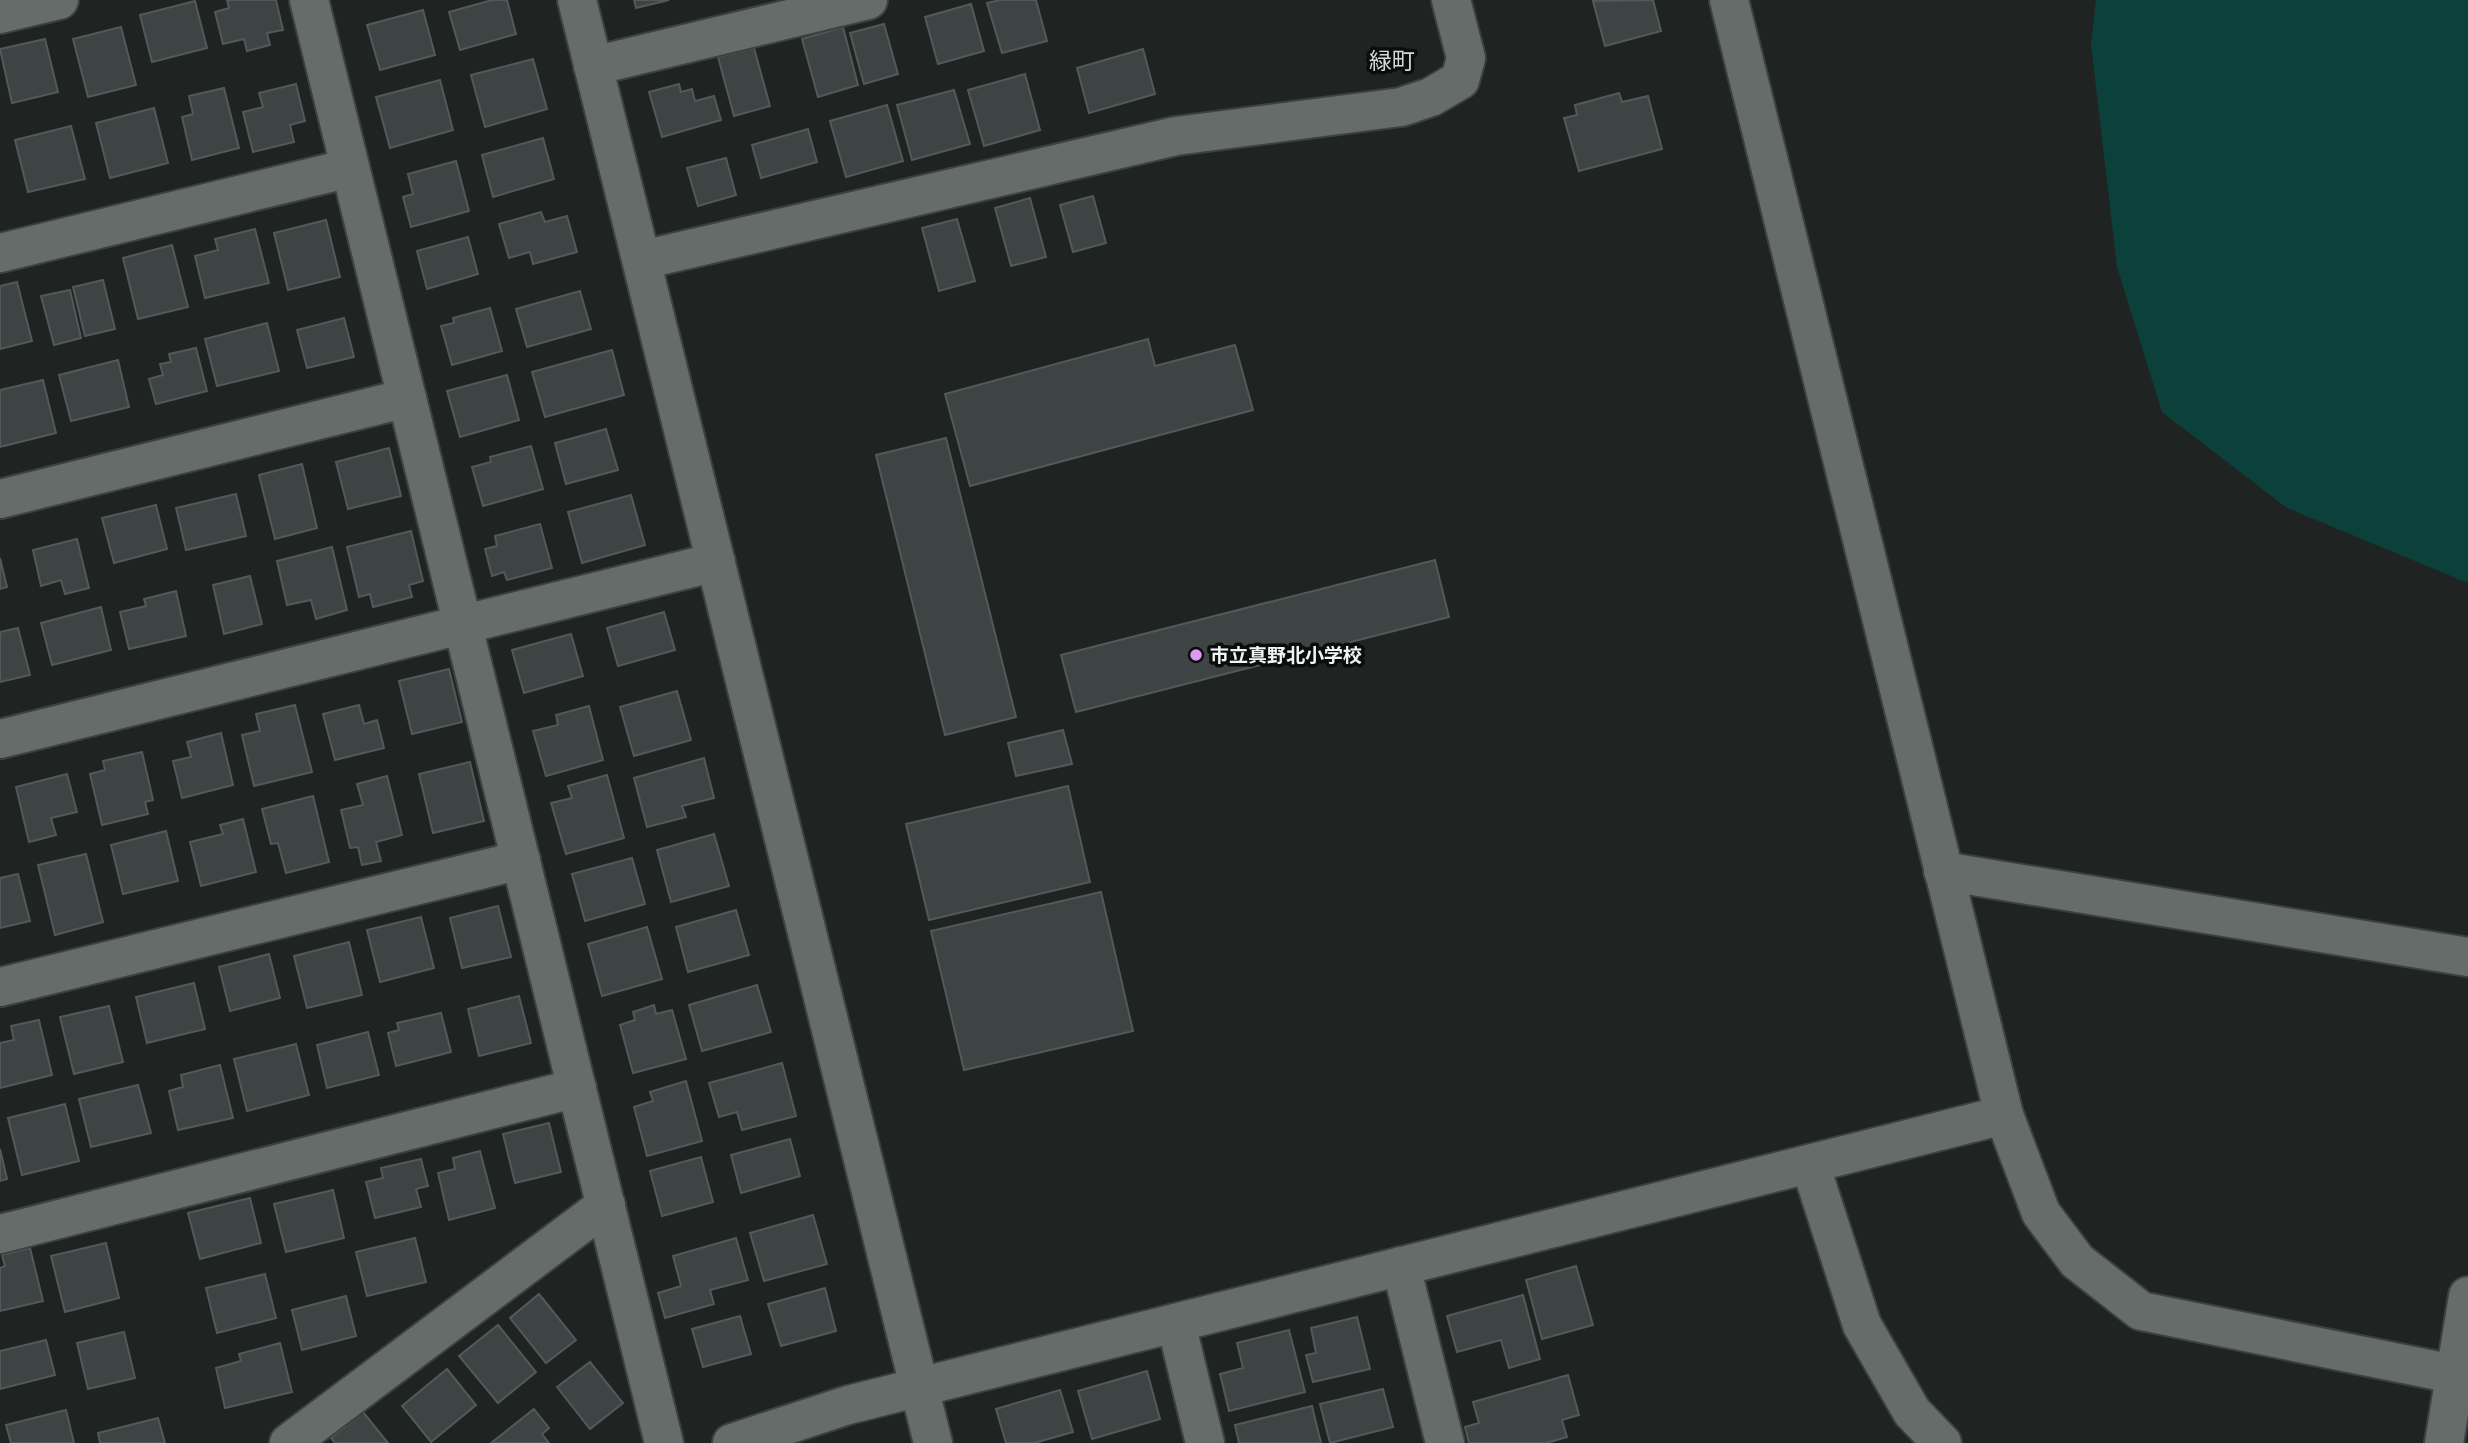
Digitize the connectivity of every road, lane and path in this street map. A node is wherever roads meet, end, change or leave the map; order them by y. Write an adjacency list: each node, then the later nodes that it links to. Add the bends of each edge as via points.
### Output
1 (59, 0): 7 (street)
2 (309, 0): 9 (street)
3 (577, 0): 8 (street)
4 (1451, 0): 11 (street, via 1466,58 1460,80 1431,97 1388,109 1176,136)
5 (1729, 0): 18 (street)
6 (846, 3): 8 (street)
7 (0, 14)
8 (593, 66): 11 (street)
9 (351, 168): 10 (street); 12 (street)
10 (0, 253)
11 (642, 261): 14 (street)
12 (407, 398): 13 (street); 15 (street)
13 (0, 499)
14 (716, 562): 15 (street); 30 (street)
15 (463, 625): 16 (street); 17 (street)
16 (0, 739)
17 (521, 860): 20 (street); 21 (street)
18 (1943, 871): 19 (street); 22 (street)
19 (2468, 957)
20 (0, 987)
21 (577, 1088): 24 (street); 25 (street)
22 (2004, 1115): 23 (street); 29 (street, via 2041,1213 2077,1261 2141,1311)
23 (1810, 1164): 26 (street); 37 (street, via 1862,1325 1912,1412)
24 (606, 1205): 31 (street); 32 (street)
25 (0, 1234)
26 (1401, 1266): 28 (street); 36 (street)
27 (2468, 1296): 29 (street)
28 (1175, 1323): 30 (street); 35 (street)
29 (2462, 1376): 38 (street)
30 (919, 1387): 33 (street); 34 (street)
31 (289, 1443)
32 (664, 1443)
33 (732, 1443)
34 (933, 1443)
35 (1205, 1443)
36 (1445, 1443)
37 (1942, 1443)
38 (2444, 1443)

